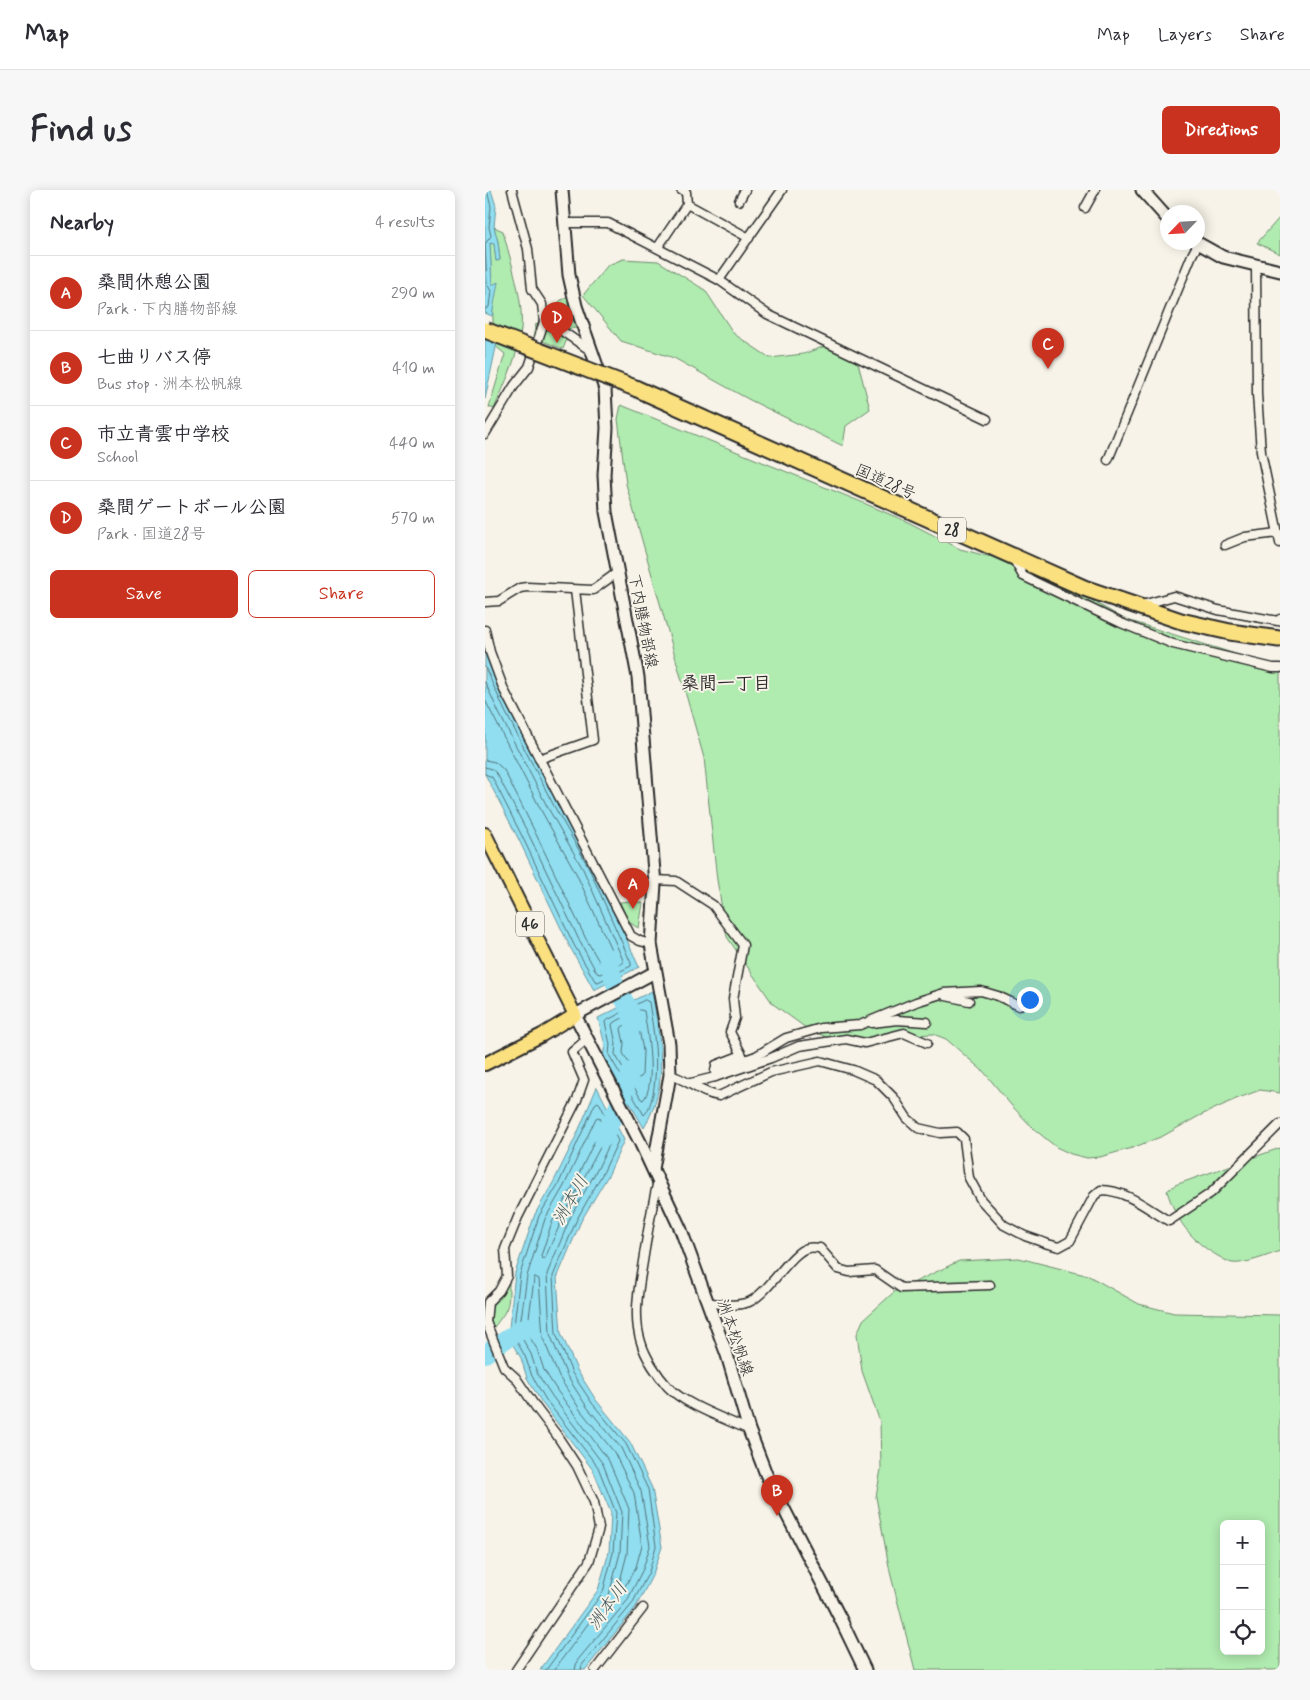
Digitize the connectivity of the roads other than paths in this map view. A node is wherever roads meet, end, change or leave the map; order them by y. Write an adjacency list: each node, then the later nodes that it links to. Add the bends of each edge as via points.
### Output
1 (512, 190): 20 (street, via 528,249 532,289 541,304)
2 (562, 190): 12 (main road, 下内膳物部線)
3 (681, 190): 9 (street, via 686,192)
4 (745, 190): 8 (street)
5 (782, 190): 13 (street)
6 (1095, 190): 10 (street)
7 (1142, 190): 11 (main road)
8 (739, 201)
9 (687, 204): 13 (street); 14 (street)
10 (1085, 208)
11 (1160, 210)
12 (565, 223): 14 (street, via 608,223); 22 (main road, 下内膳物部線, via 569,275)
13 (749, 238): 19 (street)
14 (658, 247): 19 (street)
15 (1205, 247): 17 (main road, via 1223,257)
16 (1194, 250): 25 (street)
17 (1256, 265): 18 (main road); 26 (street, via 1261,452)
18 (1280, 271)
19 (719, 280): 23 (street, via 767,314)
20 (544, 322): 22 (street, via 562,330); 24 (street, via 529,367)
21 (485, 330): 29 (highway, 国道28号 / 28, bridge, via 635,388)
22 (591, 351): 30 (main road, 下内膳物部線, via 605,389 604,484)
23 (987, 419)
24 (485, 434)
25 (1108, 460)
26 (1279, 533): 27 (street); 28 (street, via 1245,537)
27 (1280, 543)
28 (1225, 545)
29 (1013, 556): 33 (highway, 国道28号 / 28); 37 (street, via 1023,576 1173,644)
30 (618, 572): 31 (street, via 593,590); 40 (main road, 下内膳物部線, via 638,677)
31 (575, 590): 32 (street, via 527,587 499,601); 38 (street, via 593,740)
32 (485, 602)
33 (1135, 607): 34 (street, via 1175,596 1218,610); 36 (highway, 国道28号 / 28, via 1189,623)
34 (1280, 619)
35 (485, 630): 38 (street, via 504,690)
36 (1279, 639)
37 (1280, 668)
38 (539, 759): 41 (street, via 631,936)
39 (485, 834): 46 (main road, 46)
40 (655, 880): 41 (main road, 下内膳物部線); 52 (street, via 676,881 713,905 743,945 733,999 735,1018 730,1032 742,1055 716,1065)
41 (651, 944): 42 (main road, 下内膳物部線)
42 (652, 975): 46 (main road); 53 (main road, 下内膳物部線, via 669,1044)
43 (939, 994): 44 (street); 45 (street, via 981,991); 48 (street)
44 (969, 1001)
45 (1019, 1006)
46 (575, 1016): 49 (main road, 洲本松帆線); 51 (main road)
47 (927, 1022): 48 (street, via 897,1020)
48 (860, 1025): 52 (street, via 821,1028 786,1038)
49 (587, 1039): 56 (main road, 洲本松帆線); 60 (street, via 572,1052 584,1080 577,1100 518,1217 505,1249 507,1276 499,1291 487,1302)
50 (927, 1043): 52 (street, via 904,1033 865,1043 846,1039 799,1046 771,1058)
51 (485, 1064)
52 (715, 1074): 54 (street)
53 (670, 1075): 54 (street); 56 (main road, 下内膳物部線)
54 (691, 1084): 55 (street, via 710,1095 719,1096 771,1072 821,1061 853,1070 875,1080 918,1128 940,1133 957,1132 964,1139 969,1178 981,1200 1004,1225 1059,1247 1070,1241 1094,1196 1101,1190 1123,1194 1169,1221 1211,1193)
55 (1280, 1124)
56 (653, 1169): 57 (main road, 洲本松帆線)
57 (658, 1180): 59 (main road, 洲本松帆線, via 693,1260); 61 (street, via 639,1287 637,1324 641,1343 669,1388 686,1401)
58 (990, 1285): 59 (street, via 901,1288 875,1270 849,1272 838,1269 820,1248 808,1248 799,1252 765,1291 748,1302 730,1305)
59 (707, 1302): 61 (main road, 洲本松帆線)
60 (486, 1322): 63 (street, via 504,1367 516,1378 577,1466 594,1502 599,1528 589,1562)
61 (749, 1430): 65 (main road, 洲本松帆線, via 765,1474)
62 (643, 1608): 64 (street)
63 (516, 1670)
64 (595, 1670)
65 (865, 1670)

